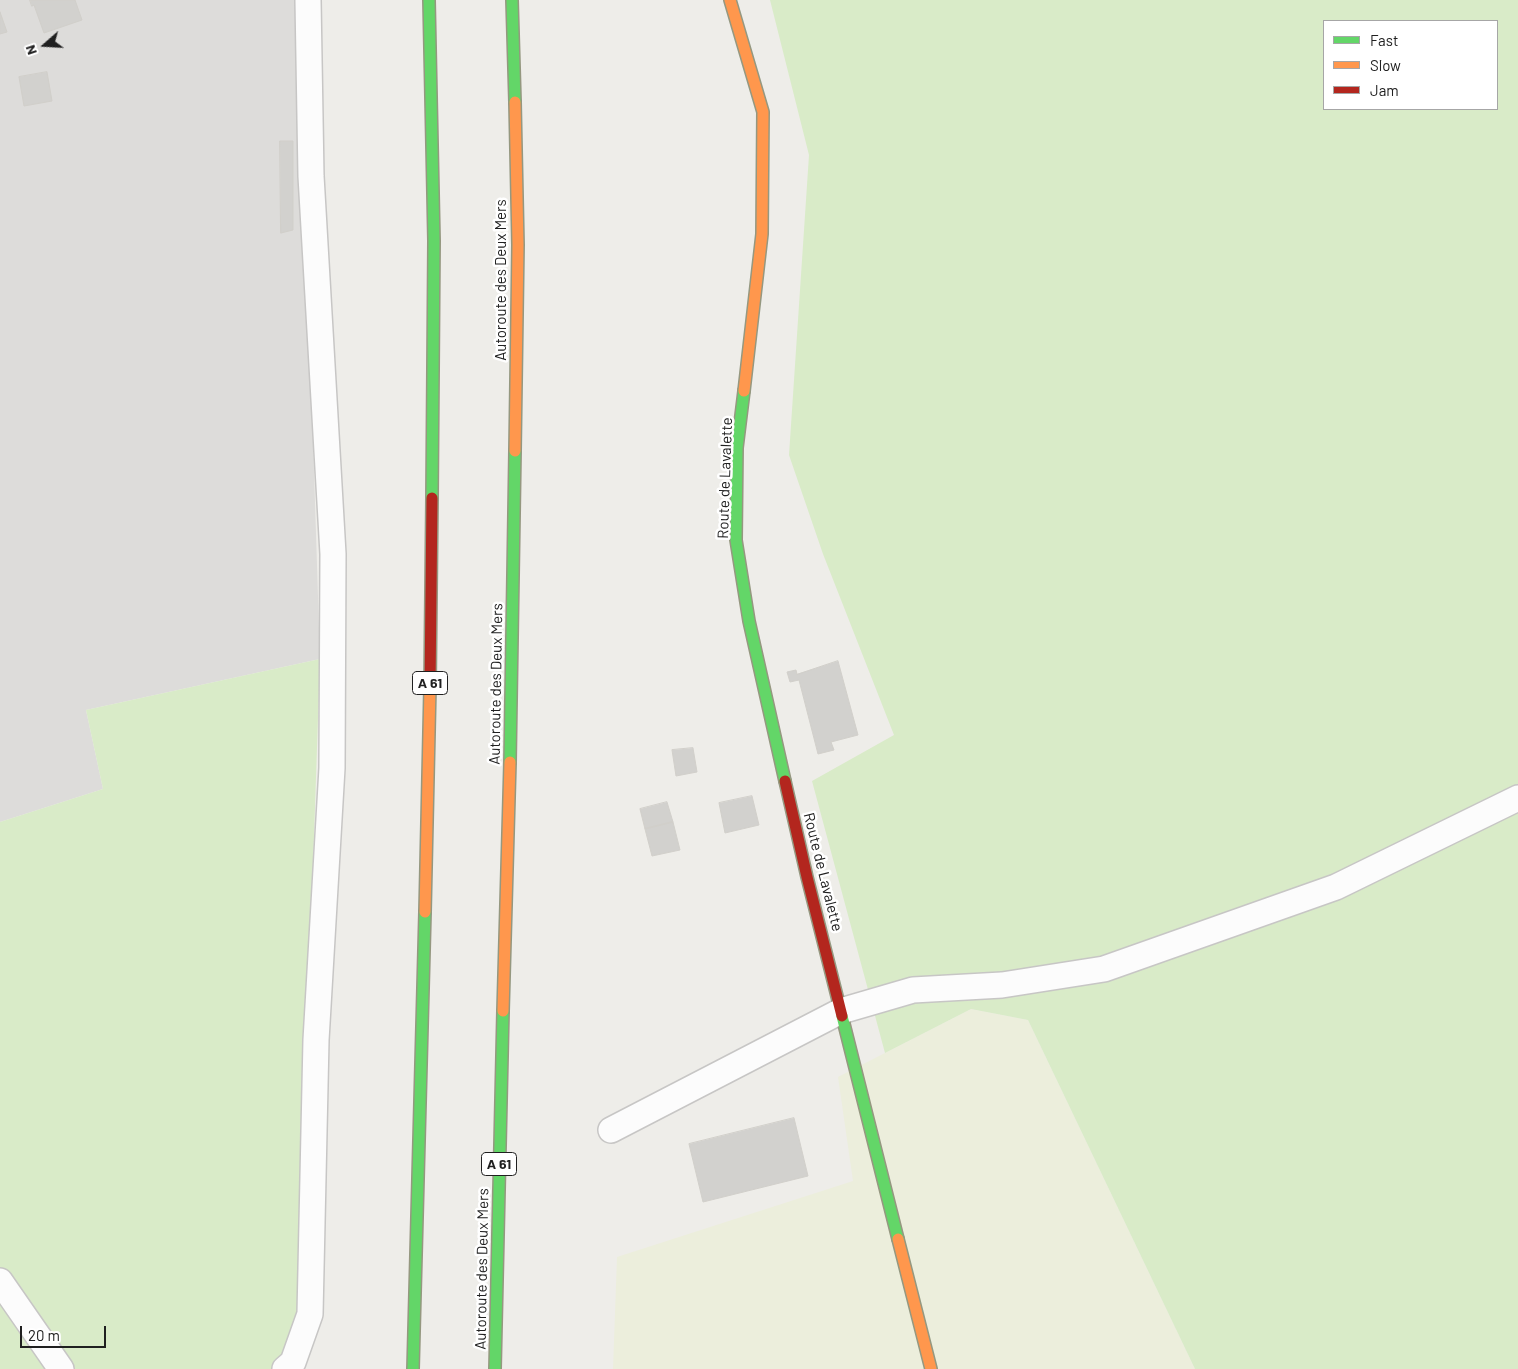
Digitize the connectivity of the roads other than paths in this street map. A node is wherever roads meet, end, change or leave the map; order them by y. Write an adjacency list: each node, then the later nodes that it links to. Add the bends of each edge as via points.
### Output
1 (308, 0): 11 (street, via 311,176 333,554 332,768 316,1040 310,1314 293,1362)
2 (428, 0): 9 (main road, A 61, via 434,241 431,655)
3 (512, 0): 12 (main road, Autoroute des Deux Mers / A 61, via 518,245 512,673)
4 (730, 0): 6 (main road, Route de Lavalette, via 763,112 762,234 737,448 736,540 749,621)
5 (1518, 798): 6 (street, via 1336,887 1104,969 1002,985 913,990)
6 (841, 1011): 7 (street); 13 (main road, Route de Lavalette)
7 (611, 1130)
8 (0, 1282): 10 (street)
9 (412, 1368)
10 (61, 1369)
11 (285, 1369)
12 (495, 1369)
13 (930, 1369)

